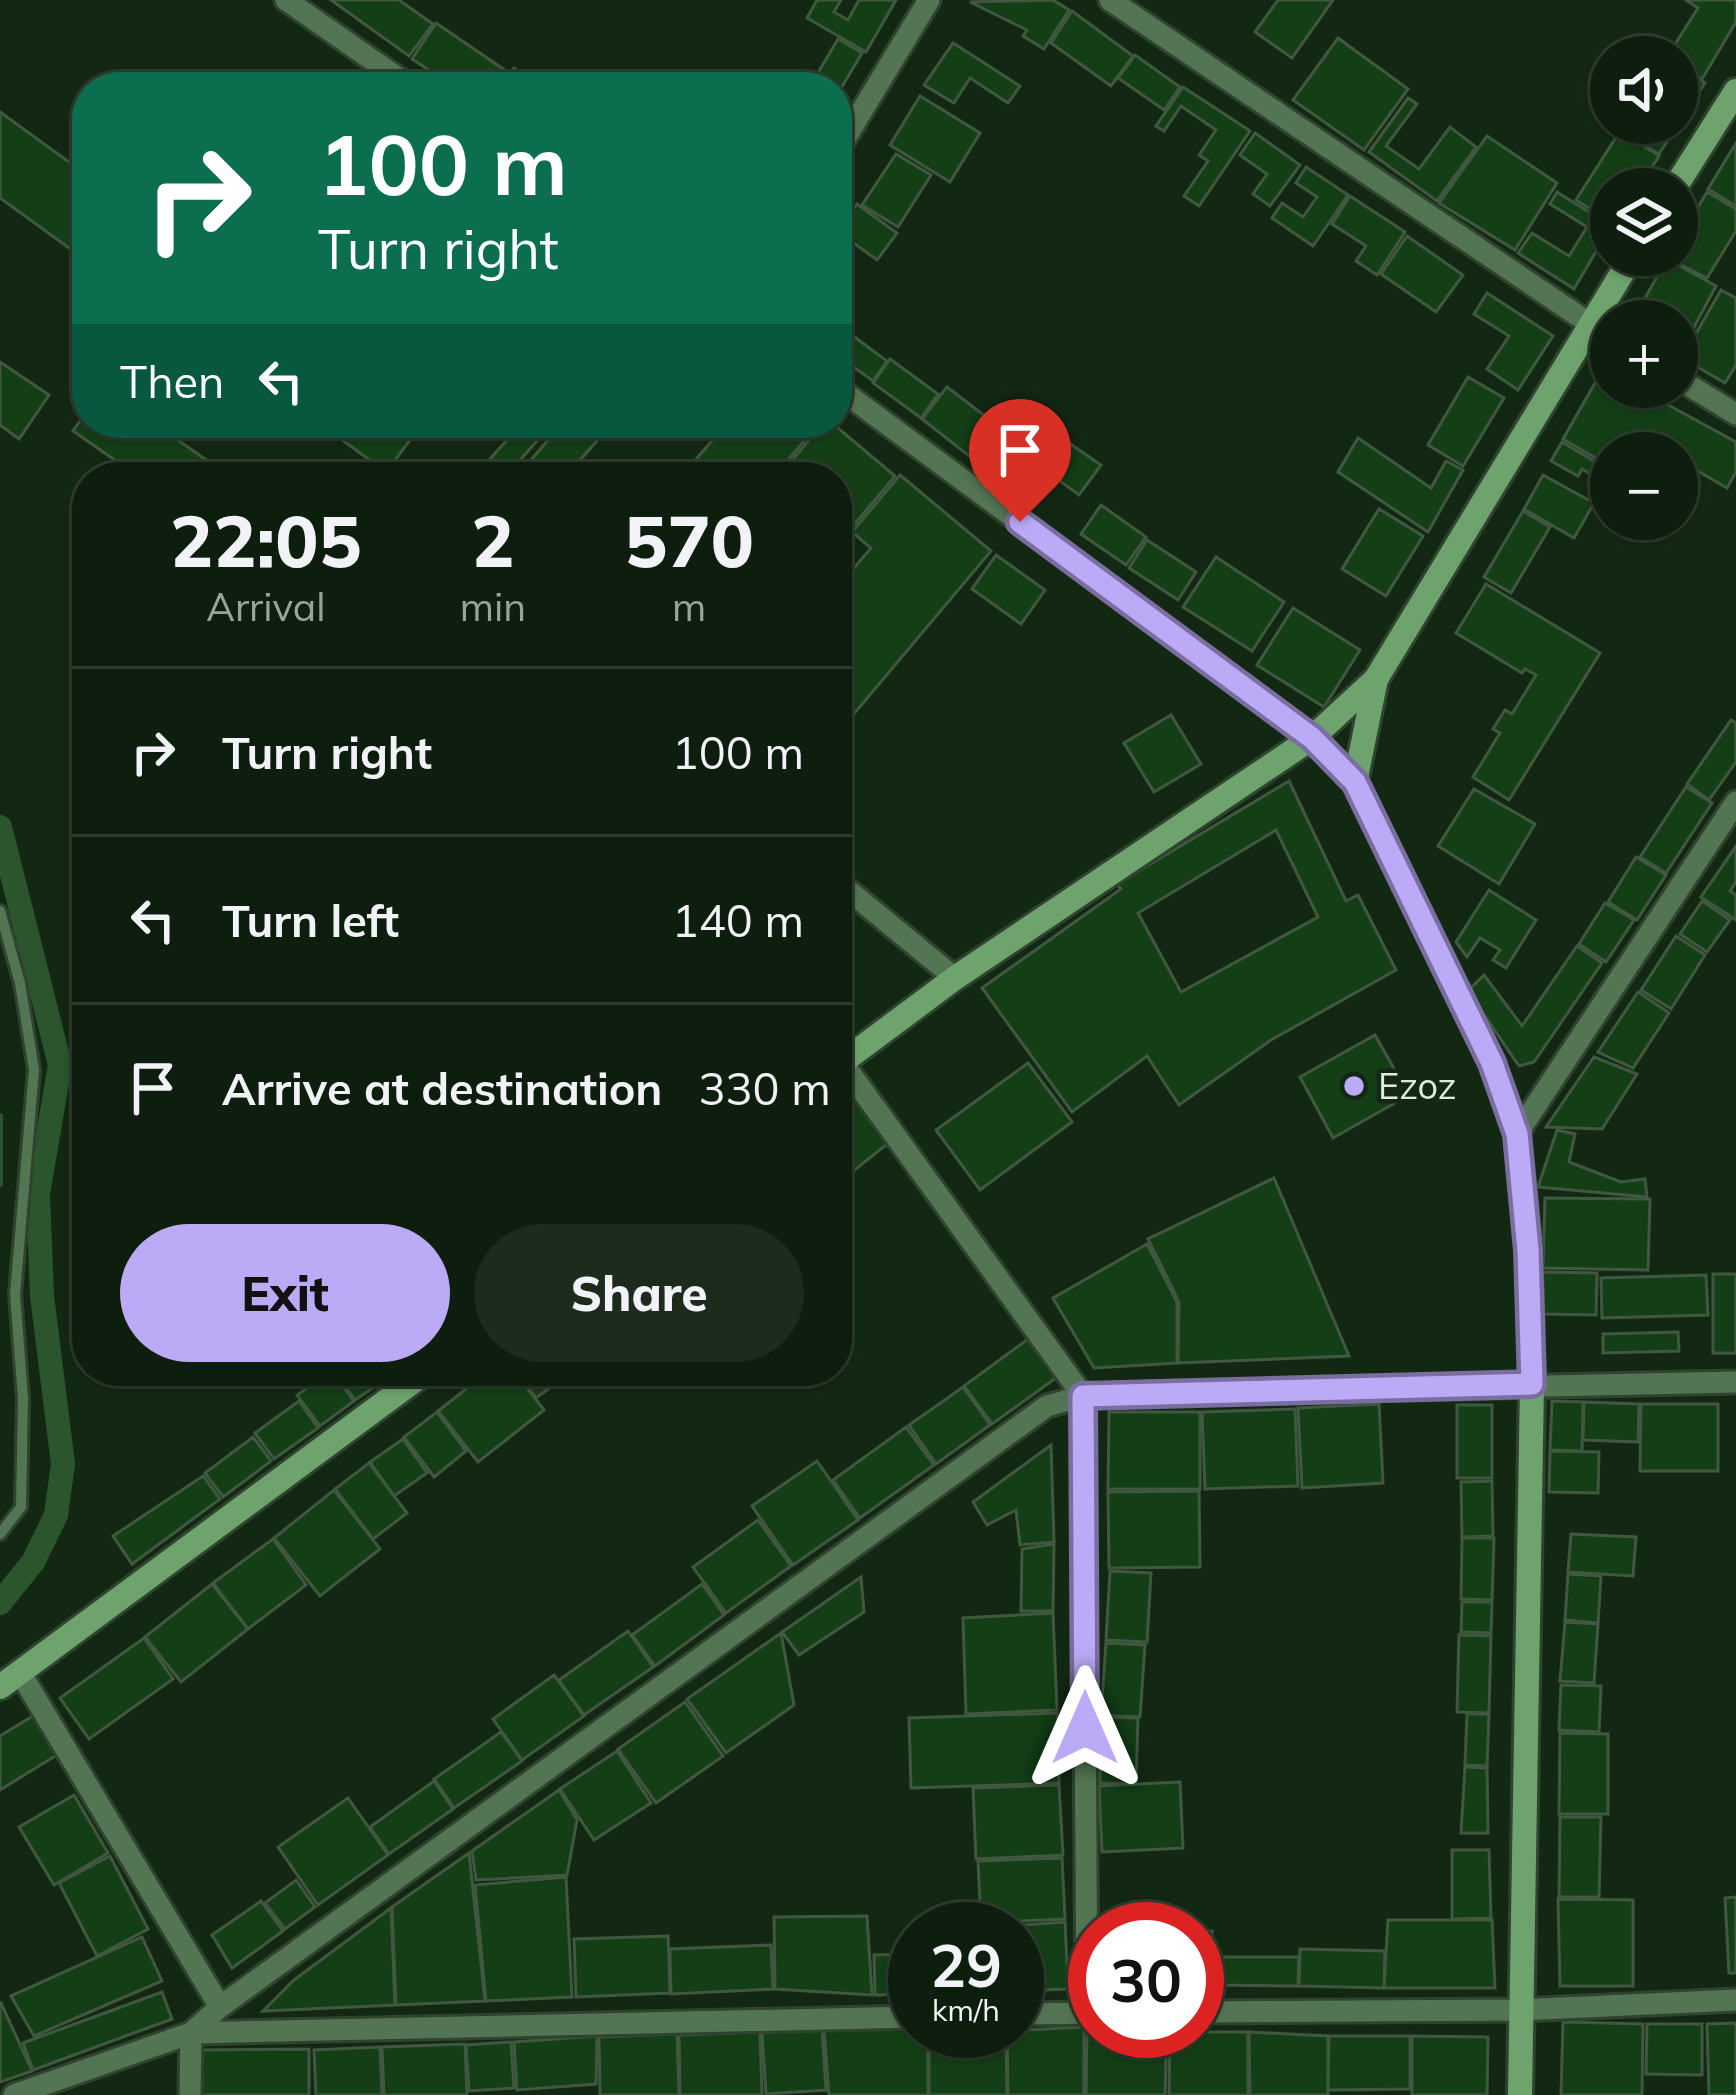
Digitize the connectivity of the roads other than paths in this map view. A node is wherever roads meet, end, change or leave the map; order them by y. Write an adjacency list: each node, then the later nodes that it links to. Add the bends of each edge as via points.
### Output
1 (286, 0): 4 (street)
2 (929, 0): 6 (street)
3 (1110, 0): 9 (street)
4 (389, 72)
5 (1736, 92): 7 (main road)
6 (852, 127)
7 (1687, 168)
8 (1620, 276): 9 (main road)
9 (1588, 325): 13 (main road)
10 (1698, 391): 12 (street)
11 (852, 398): 14 (street)
12 (1736, 414)
13 (1376, 679): 14 (main road); 15 (main road)
14 (1312, 738): 15 (main road); 19 (main road)
15 (1355, 782): 22 (main road, via 1492,1063)
16 (1736, 802): 22 (street)
17 (852, 893): 19 (street)
18 (0, 911): 27 (lane, via 34,1070 15,1294 21,1507)
19 (955, 978): 20 (main road)
20 (852, 1055)
21 (852, 1080): 26 (street)
22 (1517, 1134): 24 (main road)
23 (1736, 1382): 24 (street)
24 (1532, 1384): 26 (street); 32 (main road)
25 (407, 1386): 28 (main road)
26 (1083, 1396): 29 (street); 31 (street, via 1047,1406)
27 (0, 1534)
28 (10, 1681): 31 (street)
29 (1090, 1902)
30 (1736, 2000): 32 (street)
31 (220, 2006): 35 (street)
32 (1521, 2010): 33 (street); 38 (main road)
33 (1224, 2012)
34 (888, 2018): 35 (street)
35 (191, 2033): 36 (street); 37 (street)
36 (14, 2095)
37 (190, 2095)
38 (1520, 2095)

